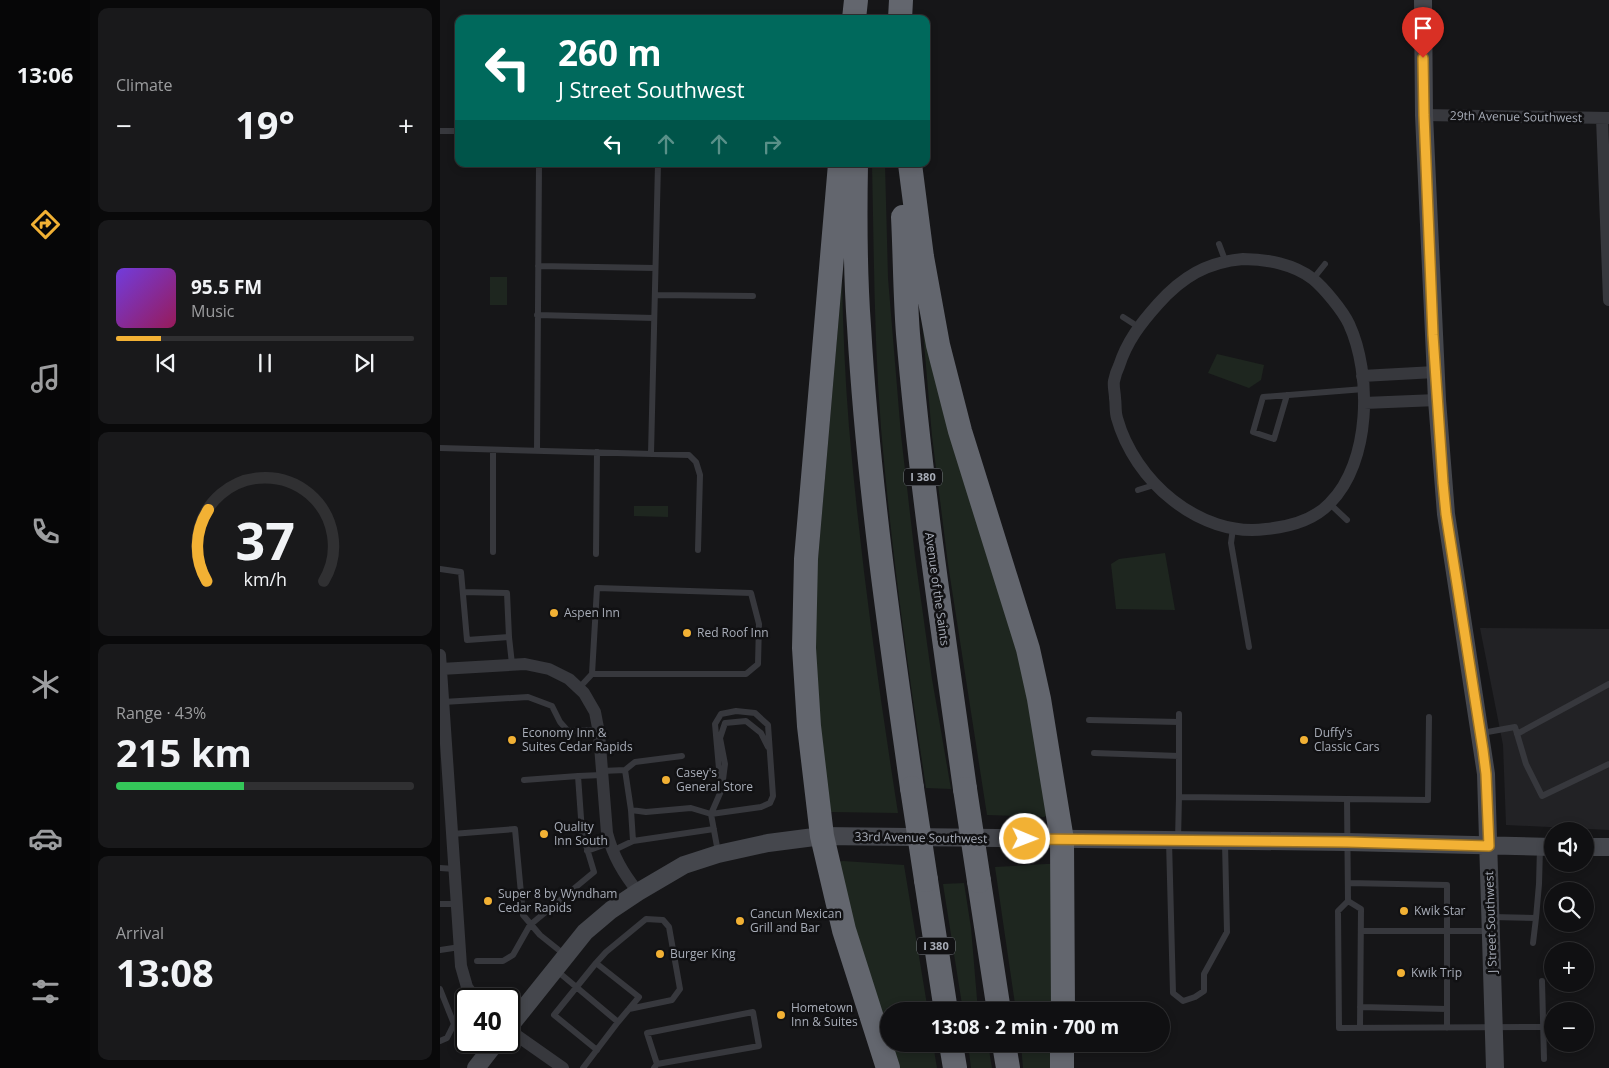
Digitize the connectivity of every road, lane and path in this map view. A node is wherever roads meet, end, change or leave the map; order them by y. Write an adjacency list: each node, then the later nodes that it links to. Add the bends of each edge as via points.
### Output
1 (857, 0): 4 (highway)
2 (901, 0): 5 (highway)
3 (1423, 0): 6 (street, J Street Southwest)
4 (856, 15)
5 (900, 15)
6 (1424, 115): 7 (street, 29th Avenue Southwest); 29 (street, J Street Southwest)
7 (1606, 118): 24 (street)
8 (440, 131): 9 (lane)
9 (455, 131)
10 (540, 167): 19 (lane)
11 (658, 167): 20 (lane)
12 (840, 167): 82 (highway, via 806,559 805,668)
13 (856, 167): 118 (highway, I 380, bridge, via 858,325 869,455 884,596)
14 (901, 167): 119 (highway, Avenue of the Saints / I 380, bridge, via 908,333 920,458)
15 (910, 167): 83 (highway, via 938,346 960,431 1028,649)
16 (1220, 244): 17 (lane)
17 (1225, 260): 21 (street, via 1258,259 1278,263); 28 (street, via 1195,272 1170,290)
18 (1325, 264): 21 (lane)
19 (538, 266): 20 (lane); 25 (lane)
20 (655, 268): 22 (lane)
21 (1313, 279): 30 (street, via 1340,309 1348,324 1355,340)
22 (655, 295): 23 (lane); 27 (lane)
23 (753, 296)
24 (1609, 300)
25 (537, 316): 27 (lane); 36 (lane)
26 (1124, 317): 28 (lane)
27 (654, 318): 38 (lane)
28 (1137, 326): 39 (street, via 1123,352 1114,381 1116,417 1127,445)
29 (1435, 372): 30 (street); 32 (street, J Street Southwest)
30 (1363, 383): 31 (lane); 33 (street)
31 (1287, 395): 31 (lane, via 1263,397 1253,432 1274,439)
32 (1437, 400): 33 (street); 63 (street, J Street Southwest, via 1446,514)
33 (1364, 403): 41 (street, via 1356,461)
34 (440, 448): 35 (lane)
35 (493, 450): 36 (lane); 45 (lane)
36 (538, 451): 37 (lane)
37 (597, 452): 38 (lane); 46 (lane)
38 (651, 454): 44 (lane, via 689,455 696,462 700,475)
39 (1154, 485): 40 (lane); 43 (street, via 1182,508 1208,522)
40 (1138, 490)
41 (1330, 504): 42 (lane); 43 (street, via 1315,515 1291,525 1264,530)
42 (1347, 520)
43 (1233, 528): 50 (lane, via 1231,543)
44 (698, 550)
45 (493, 552)
46 (596, 554)
47 (440, 569): 48 (lane, via 461,572)
48 (463, 592): 49 (lane, via 507,593); 49 (lane, via 467,640)
49 (509, 637): 52 (lane)
50 (1249, 647)
51 (440, 655): 53 (street)
52 (512, 664): 53 (street); 56 (street, via 549,669 570,679)
53 (441, 665): 57 (street)
54 (592, 674): 54 (lane, via 597,588 751,593 759,624 758,664 746,674); 56 (lane)
55 (1609, 684): 64 (lane)
56 (579, 688): 62 (street, via 595,712)
57 (443, 702): 62 (lane, via 528,696 552,706 568,732); 69 (street)
58 (1179, 714): 61 (lane)
59 (1429, 717): 77 (lane, via 1428,800)
60 (1089, 720): 61 (lane)
61 (1179, 722): 68 (lane)
62 (598, 730): 72 (street)
63 (1481, 734): 64 (lane, via 1515,727); 88 (street, J Street Southwest)
64 (1517, 734): 70 (lane, via 1526,764 1542,796)
65 (770, 751): 75 (lane, via 761,733 746,721 725,723 720,738 725,764); 75 (lane, via 768,725 755,713 736,711 721,714 715,724); 79 (lane, via 773,796 770,803)
66 (1094, 753): 68 (lane)
67 (682, 756): 71 (lane, via 635,762)
68 (1179, 756): 76 (lane)
69 (444, 757): 81 (street)
70 (1609, 764)
71 (624, 770): 72 (lane); 78 (lane)
72 (602, 773): 73 (lane); 89 (street)
73 (578, 776): 74 (lane); 93 (lane, via 582,832)
74 (524, 780)
75 (721, 792): 79 (lane)
76 (1178, 797): 77 (lane); 85 (lane)
77 (1348, 799): 87 (lane)
78 (631, 810): 79 (lane, via 691,808); 84 (lane)
79 (711, 814): 80 (lane)
80 (714, 829): 84 (lane); 94 (lane)
81 (452, 834): 97 (street); 105 (lane, via 515,829 523,915)
82 (822, 836): 83 (street, 33rd Avenue Southwest); 94 (street, 33rd Avenue Southwest); 142 (highway, via 844,930)
83 (1062, 840): 85 (street, 33rd Avenue Southwest); 120 (highway)
84 (632, 841): 89 (lane)
85 (1173, 841): 86 (street, 33rd Avenue Southwest); 86 (lane, via 1173,993 1183,1000 1204,991 1204,974 1227,932)
86 (1224, 841): 87 (street, 33rd Avenue Southwest)
87 (1347, 842): 88 (street, 33rd Avenue Southwest); 98 (lane)
88 (1489, 846): 90 (street, 33rd Avenue Southwest); 104 (street, J Street Southwest)
89 (611, 847): 93 (lane); 99 (street, via 623,872)
90 (1544, 847)
91 (1594, 847): 92 (street)
92 (1609, 847)
93 (587, 851): 105 (lane, via 594,872)
94 (718, 854): 99 (street, 33rd Avenue Southwest, via 684,865)
95 (1544, 858): 103 (lane)
96 (440, 868): 97 (lane)
97 (455, 869): 102 (street)
98 (1348, 883): 100 (lane); 107 (lane, via 1447,886)
99 (638, 892): 112 (street, 33rd Avenue Southwest, via 592,927)
100 (1348, 901): 106 (lane, via 1361,908); 127 (lane, via 1338,912 1339,1028)
101 (440, 904): 102 (lane)
102 (458, 904): 109 (street)
103 (1536, 918): 104 (lane); 108 (lane)
104 (1492, 924): 107 (lane); 129 (street, J Street Southwest)
105 (530, 925): 111 (lane, via 513,955 503,961); 112 (lane)
106 (1361, 931): 107 (lane); 121 (lane)
107 (1446, 931): 123 (lane)
108 (1533, 943)
109 (460, 947): 110 (lane); 116 (street)
110 (440, 950)
111 (477, 961)
112 (560, 963): 115 (lane); 124 (street, 33rd Avenue Southwest)
113 (596, 963): 115 (lane); 122 (lane, via 639,997); 122 (lane, via 646,919 663,920 669,927 680,989 672,1000)
114 (1542, 981): 126 (lane)
115 (576, 987): 125 (lane); 132 (lane, via 554,1015)
116 (467, 988)
117 (440, 989): 131 (lane, via 454,1024 447,1038)
118 (945, 1002)
119 (998, 1002)
120 (1063, 1002)
121 (1360, 1007): 123 (lane); 127 (lane)
122 (629, 1009): 125 (lane)
123 (1447, 1009): 128 (lane)
124 (520, 1013)
125 (618, 1022): 132 (lane)
126 (1543, 1027): 129 (lane); 137 (lane)
127 (1360, 1028): 128 (lane)
128 (1447, 1028): 129 (lane)
129 (1494, 1028): 146 (street, J Street Southwest)
130 (520, 1038): 140 (street)
131 (440, 1041)
132 (597, 1050): 141 (lane)
133 (952, 1052): 143 (highway)
134 (1005, 1052): 144 (highway)
135 (1062, 1052): 145 (highway)
136 (488, 1053): 139 (street)
137 (1544, 1059)
138 (656, 1066): 138 (lane, via 647,1034 753,1012 759,1046)
139 (476, 1068)
140 (563, 1068)
141 (583, 1068)
142 (888, 1068)
143 (955, 1068)
144 (1008, 1068)
145 (1062, 1068)
146 (1495, 1068)

